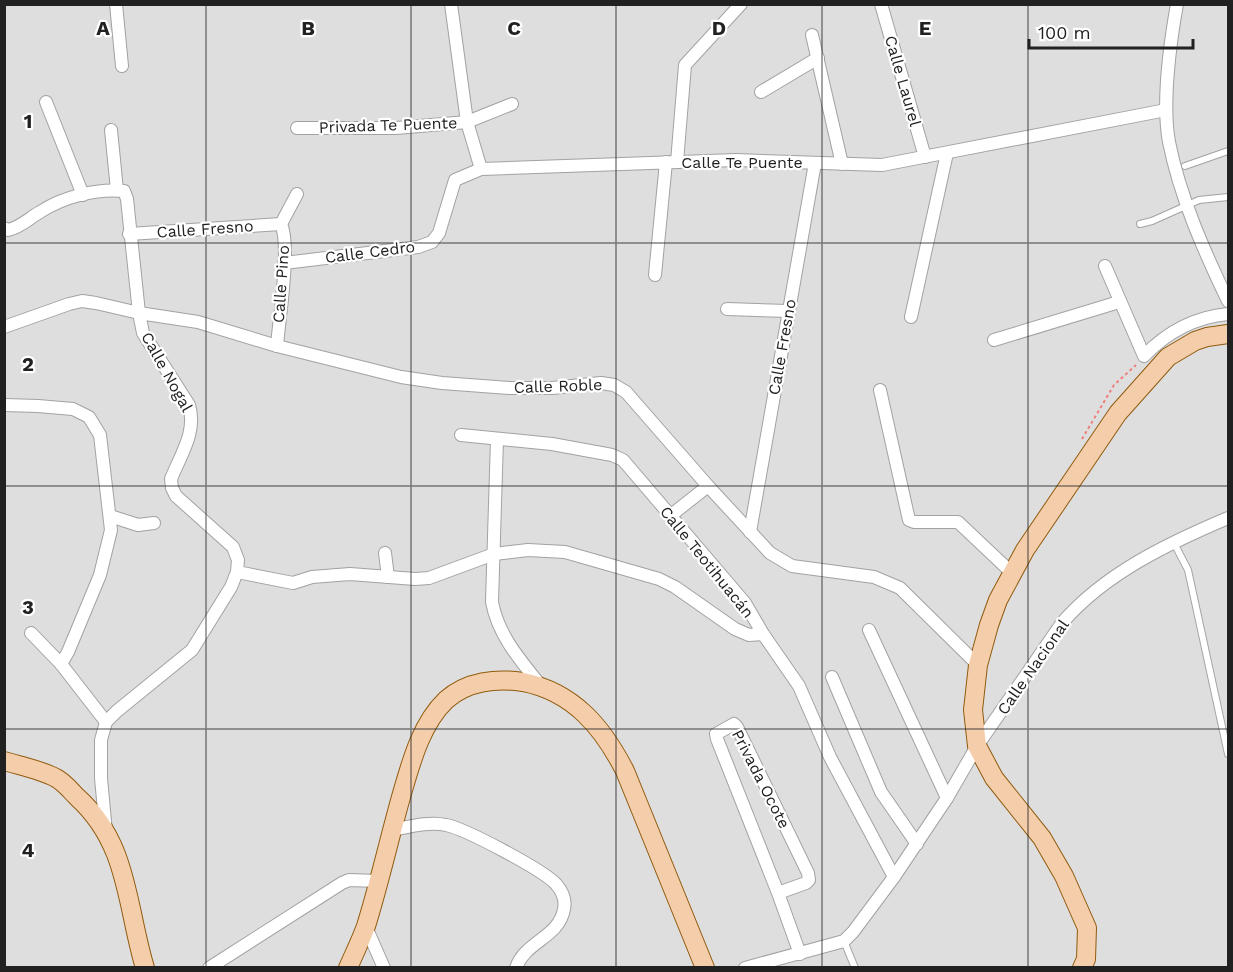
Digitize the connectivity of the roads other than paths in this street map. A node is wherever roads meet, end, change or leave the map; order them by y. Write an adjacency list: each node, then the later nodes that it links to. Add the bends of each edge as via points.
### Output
1 (116, 4): 8 (street)
2 (451, 4): 13 (street)
3 (741, 4): 19 (street, via 685,65)
4 (881, 4): 18 (street, Calle Laurel)
5 (1177, 4): 12 (street)
6 (812, 35): 7 (street)
7 (818, 58): 9 (street); 21 (street)
8 (122, 66)
9 (761, 92)
10 (46, 102): 26 (street)
11 (512, 104): 13 (street, Privada Te Puente)
12 (1166, 111): 17 (street, Calle Te Puente); 28 (street, via 1169,142)
13 (467, 122): 14 (street, Privada Te Puente, via 396,128); 23 (street)
14 (297, 128)
15 (111, 130): 24 (street, Calle Nogal)
16 (1228, 151): 22 (lane)
17 (947, 153): 18 (street, Calle Te Puente); 42 (street)
18 (925, 156): 21 (street, Calle Te Puente, via 882,165)
19 (672, 162): 20 (street, Calle Te Puente); 23 (street, Calle Te Puente); 35 (street)
20 (815, 163): 21 (street, Calle Te Puente); 39 (street, Calle Fresno)
21 (842, 164)
22 (1185, 166)
23 (481, 169): 33 (street, Calle Cedro, via 455,180 439,233 432,242)
24 (121, 190): 26 (street); 32 (street, Calle Nogal, via 127,199)
25 (297, 194): 29 (street)
26 (83, 195): 31 (street, via 62,200 18,228)
27 (1228, 197): 28 (lane, via 1199,200)
28 (1187, 207): 30 (lane); 36 (street)
29 (281, 224): 32 (street, Calle Fresno); 33 (street, Calle Pino)
30 (1140, 224)
31 (4, 228)
32 (129, 234): 40 (street, Calle Nogal)
33 (284, 263): 46 (street, Calle Pino)
34 (1105, 266): 37 (street)
35 (655, 275)
36 (1228, 301)
37 (1119, 302): 41 (street, via 1144,356 1187,324); 45 (street)
38 (727, 309): 39 (street)
39 (789, 312): 56 (street, Calle Fresno)
40 (139, 314): 43 (street, Calle Roble, via 82,301); 46 (street, Calle Roble, via 198,322); 60 (street, Calle Nogal, via 143,333 189,405 192,416 192,429 171,479 172,488 233,547)
41 (1228, 314)
42 (912, 317)
43 (4, 327)
44 (1228, 334): 61 (main road, via 1184,346 1154,372 1118,413)
45 (994, 340)
46 (277, 346): 51 (street, Calle Roble, via 401,377 442,383 509,388 601,382 614,385 626,392)
47 (880, 390): 61 (street, via 909,520 958,522)
48 (4, 405): 52 (street, via 73,409 89,417 100,435)
49 (461, 435): 50 (street, Calle Teotihuacán)
50 (497, 439): 53 (street, Calle Teotihuacán, via 612,454 623,460); 59 (street)
51 (708, 486): 53 (street); 56 (street, Calle Roble)
52 (110, 516): 55 (street, via 138,525); 66 (street, via 111,530 100,575)
53 (670, 516): 65 (street, Calle Teotihuacán, via 745,603)
54 (1228, 518): 57 (street, Calle Nacional)
55 (154, 523)
56 (750, 532): 67 (street, Calle Roble, via 770,553 792,566 874,577 900,588)
57 (1174, 543): 71 (street, Calle Nacional, via 1100,587 1072,611); 72 (lane, via 1188,570)
58 (385, 553): 62 (street)
59 (494, 554): 62 (street, via 429,578); 65 (street, via 528,550 565,552 659,579 735,629 749,635); 69 (street, via 494,615)
60 (237, 572): 62 (street, via 293,583 350,574); 70 (street, via 192,650)
61 (1012, 573): 67 (main road, via 998,600)
62 (388, 577)
63 (869, 630): 74 (street)
64 (31, 633): 66 (street)
65 (763, 634): 78 (street, Calle Teotihuacán, via 799,686 830,757)
66 (61, 663): 70 (street)
67 (978, 665): 71 (main road, via 973,710)
68 (832, 677): 77 (street, via 881,792)
69 (541, 686): 75 (main road, via 490,680 448,699 423,734); 89 (main road, via 578,708 613,747)
70 (106, 723): 76 (street, via 101,740)
71 (977, 746): 74 (street, Calle Nacional); 92 (main road, via 994,778 1042,838 1064,876 1087,928)
72 (1228, 754)
73 (4, 761): 76 (main road, via 57,779)
74 (947, 798): 77 (street, Calle Nacional)
75 (391, 830): 79 (main road); 88 (street, via 446,824 541,871 555,883 563,894 562,919 552,933 527,948)
76 (106, 832): 84 (main road, via 122,866)
77 (917, 844): 78 (street, Calle Nacional)
78 (894, 877): 82 (street, Calle Nacional)
79 (378, 881): 81 (main road); 85 (street, via 342,883)
80 (778, 893): 80 (street, Privada Ocote, via 717,739 716,734 731,724 736,727 808,873 806,883); 83 (street, Privada Ocote)
81 (366, 927): 86 (main road); 87 (street)
82 (844, 940): 83 (street); 91 (lane)
83 (800, 954): 90 (street)
84 (145, 968)
85 (209, 968)
86 (348, 968)
87 (384, 968)
88 (516, 968)
89 (705, 968)
90 (745, 968)
91 (855, 968)
92 (1082, 968)

